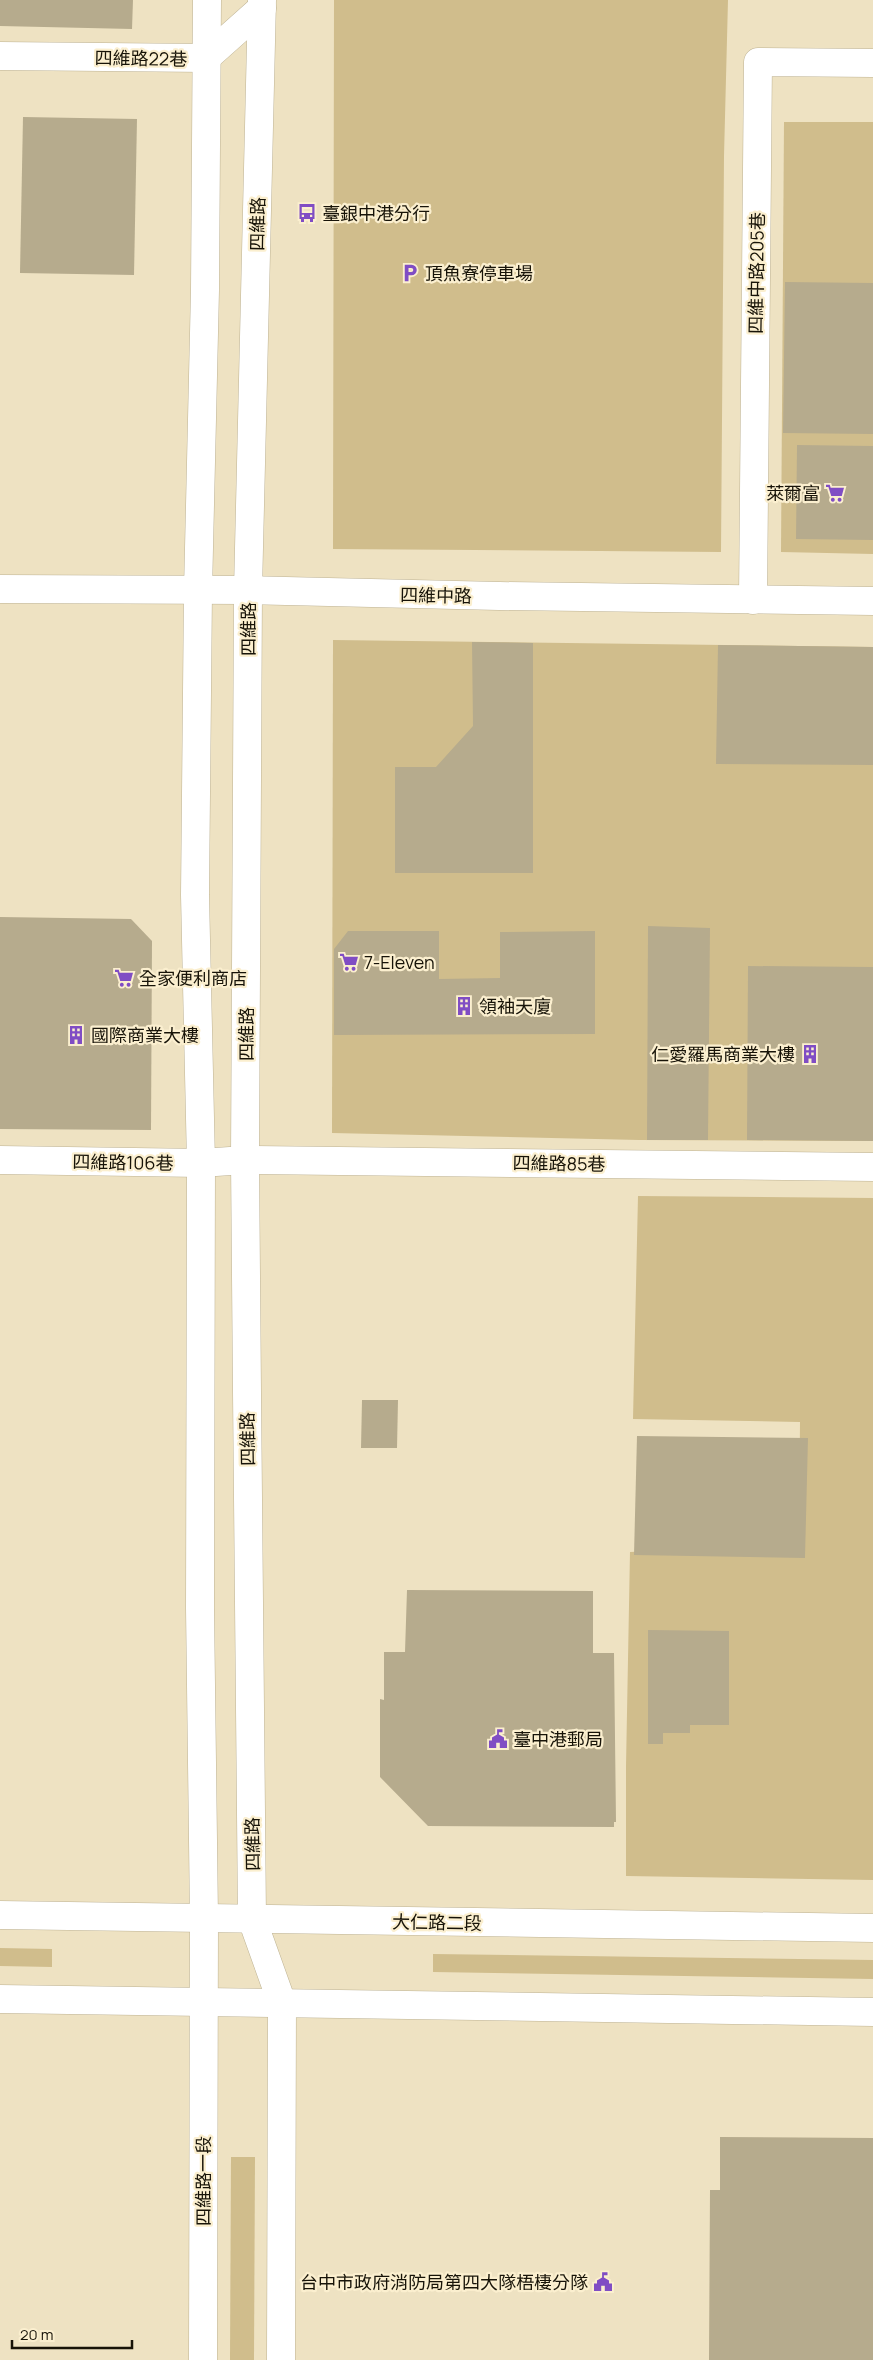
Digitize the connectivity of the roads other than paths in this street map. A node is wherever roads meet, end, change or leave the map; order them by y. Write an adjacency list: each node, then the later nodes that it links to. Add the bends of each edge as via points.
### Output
1 (207, 0): 4 (street)
2 (262, 4): 4 (street, 四維路22巷); 7 (street, 四維路)
3 (0, 56): 4 (street, 四維路22巷)
4 (206, 58): 8 (street)
5 (873, 63): 9 (street, 四維中路205巷, via 758,62)
6 (0, 589): 8 (street, 四維中路)
7 (248, 590): 8 (street, 四維中路); 9 (street, 四維中路); 12 (street, 四維路)
8 (198, 591): 13 (street, via 195,895)
9 (753, 600): 10 (street, 四維中路)
10 (873, 601)
11 (0, 1160): 13 (street, 四維路106巷)
12 (245, 1160): 13 (street, 四維路106巷); 14 (street, 四維路85巷); 17 (street, 四維路)
13 (201, 1163): 16 (street, via 200,1608)
14 (873, 1167)
15 (0, 1916): 16 (street, 大仁路二段)
16 (204, 1918): 17 (street, 大仁路二段); 20 (street)
17 (252, 1919): 18 (street, 大仁路二段); 21 (street, 四維路)
18 (873, 1928)
19 (0, 1999): 20 (street)
20 (204, 2002): 21 (street); 23 (street, 四維路一段)
21 (282, 2003): 22 (street); 24 (street)
22 (873, 2012)
23 (203, 2360)
24 (281, 2360)

